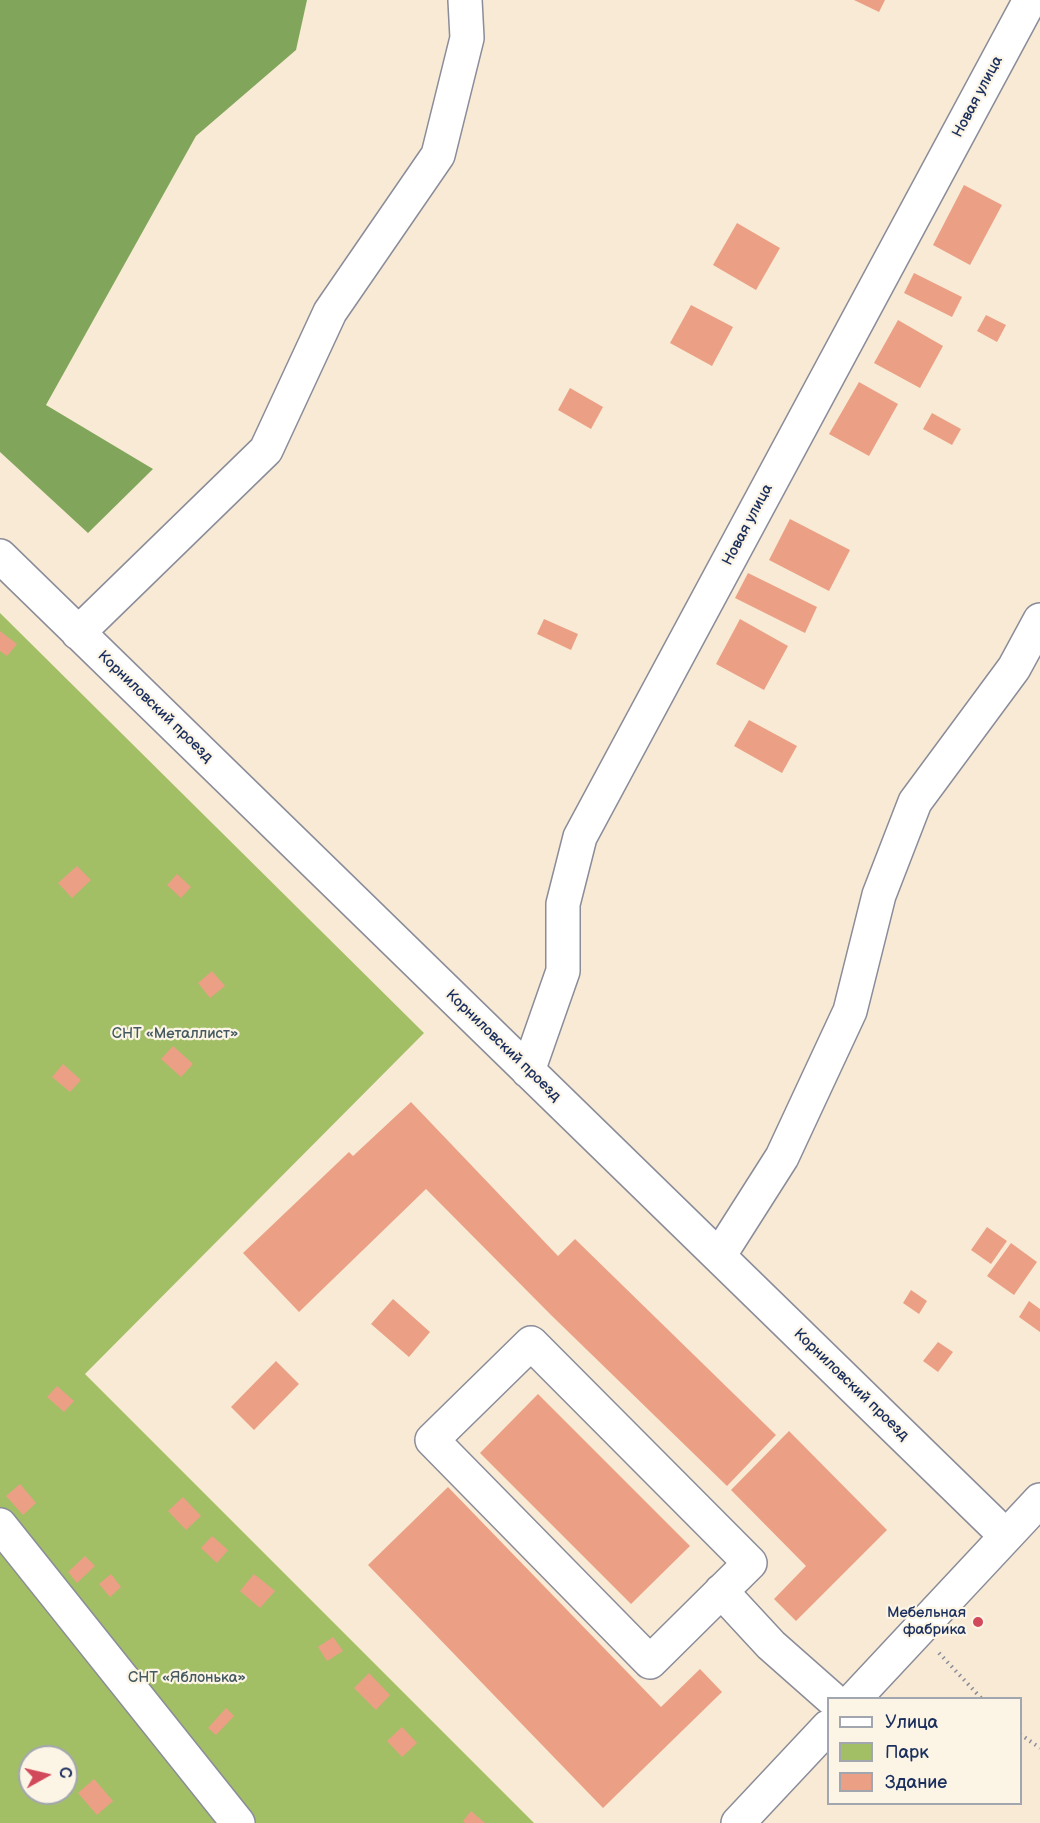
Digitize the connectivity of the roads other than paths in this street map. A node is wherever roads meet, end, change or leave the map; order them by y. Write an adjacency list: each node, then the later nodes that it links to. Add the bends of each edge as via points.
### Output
1 (465, 0): 5 (street, via 467,38 438,155 330,312 266,450)
2 (1030, 0): 6 (street, Новая улица, via 580,837 563,904 563,971)
3 (0, 556): 5 (street, Корниловский проезд)
4 (1040, 620): 7 (street, via 1014,668 915,802 879,895 850,1011 783,1156)
5 (78, 633): 6 (street, Корниловский проезд)
6 (528, 1071): 7 (street, Корниловский проезд)
7 (719, 1256): 10 (street, Корниловский проезд)
8 (1040, 1500): 10 (street)
9 (0, 1525): 15 (street)
10 (1006, 1536): 13 (street)
11 (721, 1591): 11 (street, via 650,1662 432,1440 531,1342 750,1563); 12 (street, via 771,1645)
12 (830, 1697)
13 (856, 1697)
14 (827, 1728): 16 (street)
15 (238, 1823)
16 (738, 1823)

